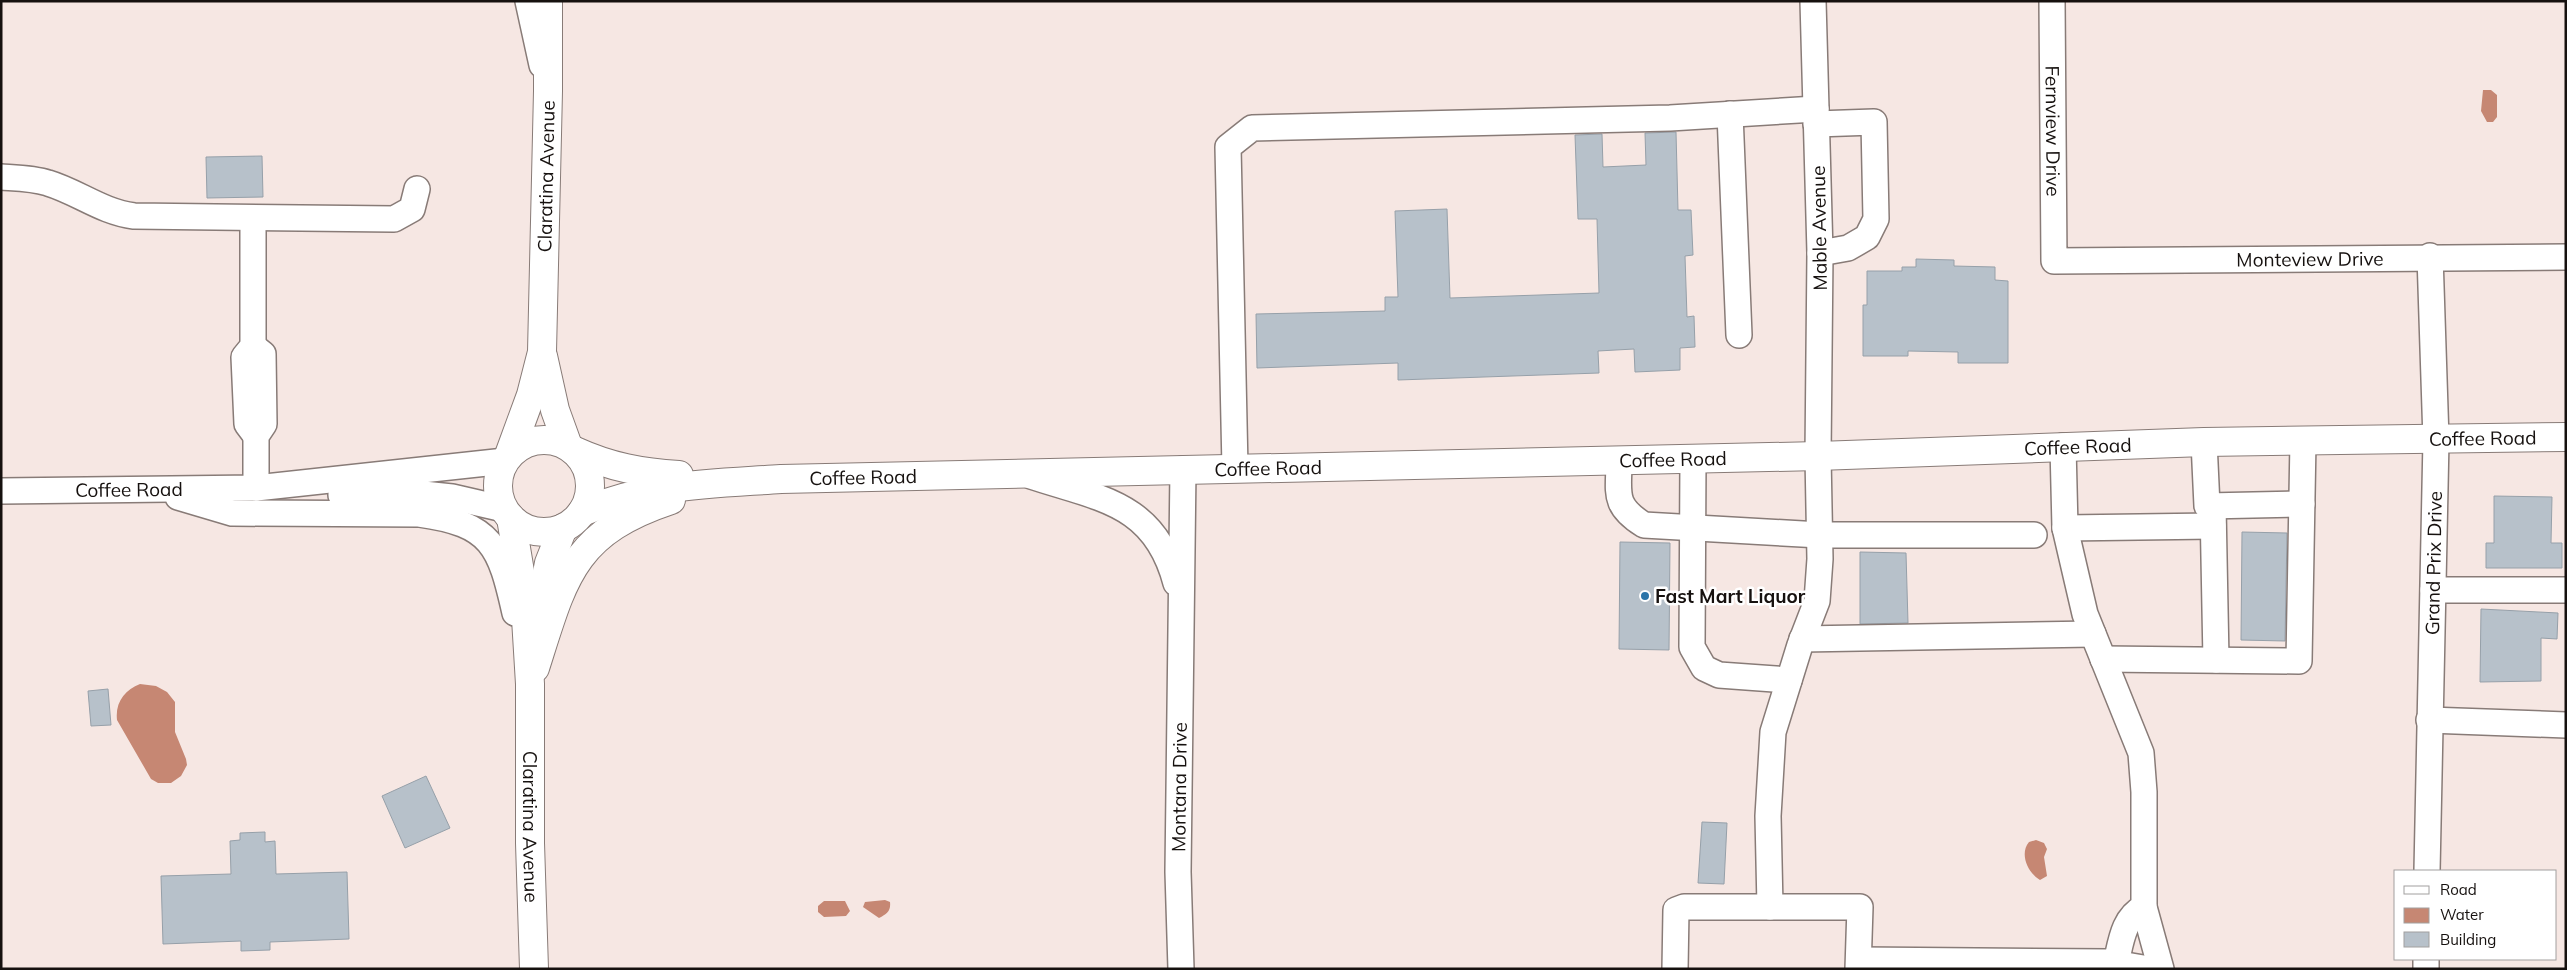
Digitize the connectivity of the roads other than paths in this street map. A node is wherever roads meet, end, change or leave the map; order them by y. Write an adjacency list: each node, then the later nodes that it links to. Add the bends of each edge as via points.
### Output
1 (528, 1): 5 (street)
2 (548, 1): 5 (main road, Claratina Avenue)
3 (1812, 1): 7 (street, Mable Avenue)
4 (2052, 1): 14 (street, Fernview Drive)
5 (548, 91): 16 (main road, Claratina Avenue)
6 (1730, 114): 7 (street); 15 (street); 27 (street, via 1252,128 1228,147)
7 (1816, 117): 11 (street, Mable Avenue); 11 (street, via 1874,122 1876,219 1867,237 1848,248)
8 (1, 177): 10 (street, via 49,183 116,214)
9 (417, 189): 10 (street, via 412,210 394,219)
10 (253, 218): 31 (street, via 253,346 263,354 264,424 256,436)
11 (1820, 253): 23 (street, Mable Avenue)
12 (2430, 256): 13 (street, Monteview Drive); 14 (street, Monteview Drive); 18 (street, Grand Prix Drive)
13 (2566, 257)
14 (2054, 261)
15 (1739, 334)
16 (542, 352): 22 (main road, Claratina Avenue, via 555,410); 24 (main road, Claratina Avenue, via 531,395)
17 (2566, 437): 18 (main road, Coffee Road)
18 (2436, 440): 19 (main road, Coffee Road); 42 (street, Grand Prix Drive)
19 (2303, 441): 20 (main road, Coffee Road); 34 (street)
20 (2204, 442): 21 (main road, Coffee Road); 36 (street, via 2207,506)
21 (2062, 446): 23 (main road, Coffee Road); 39 (street)
22 (572, 449): 24 (main road, via 549,439 534,440); 30 (main road, Coffee Road, via 617,468 650,473); 37 (main road, via 584,463 590,477 590,492)
23 (1818, 456): 25 (main road, Coffee Road); 40 (street, Mable Avenue)
24 (507, 458): 31 (street, Coffee Road); 35 (main road, via 498,482 499,498)
25 (1693, 458): 26 (main road, Coffee Road); 38 (street)
26 (1619, 460): 27 (main road, Coffee Road); 38 (street, via 1619,502 1628,515 1644,524)
27 (1235, 468): 28 (main road, Coffee Road)
28 (1183, 469): 29 (main road, Coffee Road); 44 (street, Montana Drive)
29 (1022, 473): 30 (main road, Coffee Road); 44 (street, Montana Drive, via 1099,498 1132,513 1159,539 1171,563)
30 (780, 479): 37 (main road, Coffee Road, via 657,489 612,500); 50 (main road, via 672,500 639,511 594,540 562,585)
31 (256, 488): 32 (street, Coffee Road); 35 (street, Coffee Road, via 314,495 423,494 452,497)
32 (154, 490): 33 (street, Coffee Road); 50 (street, via 232,514 419,514 450,518 470,526 488,540 499,557 508,582)
33 (1, 491)
34 (2302, 504): 36 (street); 48 (street, via 2299,661)
35 (508, 513): 37 (main road, via 517,524 532,531 548,532); 50 (main road, Claratina Avenue, via 526,602)
36 (2213, 516): 39 (street); 48 (street)
37 (573, 520): 50 (main road, Claratina Avenue, via 544,582)
38 (1693, 528): 40 (street); 49 (street, via 1692,648 1704,668 1718,675)
39 (2065, 528): 45 (street, via 2085,614)
40 (1820, 535): 41 (street); 46 (street, Mable Avenue, via 1817,601)
41 (2034, 535)
42 (2433, 590): 43 (street); 51 (street, Grand Prix Drive)
43 (2566, 590)
44 (1181, 604): 60 (street, Montana Drive, via 1178,872)
45 (2093, 634): 46 (street); 47 (street)
46 (1802, 639): 49 (street, Mable Avenue)
47 (2103, 658): 48 (street); 55 (street, via 2141,753)
48 (2216, 660)
49 (1789, 680): 54 (street, Mable Avenue, via 1773,732 1768,816)
50 (530, 684): 59 (main road, Claratina Avenue)
51 (2429, 720): 52 (street); 53 (street, Grand Prix Drive)
52 (2566, 725)
53 (2427, 870)
54 (1770, 907): 57 (street, via 1860,907); 61 (street, via 1684,907 1676,910)
55 (2144, 907): 56 (street, via 2134,912 2124,930); 63 (street)
56 (2116, 963): 58 (street); 62 (street)
57 (1859, 964): 58 (street)
58 (2044, 966)
59 (534, 969)
60 (1181, 969)
61 (1675, 969)
62 (2149, 969)
63 (2160, 969)

